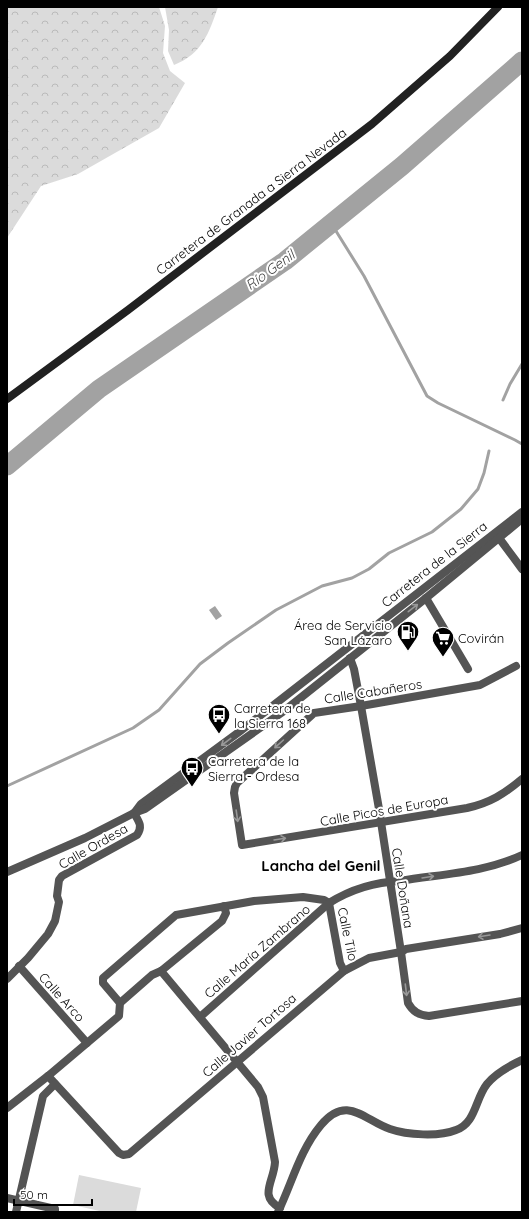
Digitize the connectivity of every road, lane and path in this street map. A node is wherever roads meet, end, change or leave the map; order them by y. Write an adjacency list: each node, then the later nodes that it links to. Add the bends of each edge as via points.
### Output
1 (498, 7): 2 (main road, Carretera de Granada a Sierra Nevada, via 450,56 372,124)
2 (7, 399)
3 (522, 512): 8 (street, Carretera de la Sierra)
4 (522, 519): 5 (street, Carretera de la Sierra)
5 (499, 538): 6 (street); 7 (street, Carretera de la Sierra)
6 (522, 569)
7 (426, 598): 9 (street, Carretera de la Sierra, one-way to 7); 11 (street)
8 (384, 619): 9 (street, via 374,633 356,647); 13 (street, Carretera de la Sierra)
9 (350, 658): 13 (street, via 338,661 315,678); 15 (street, Calle Doñana); 17 (street, Carretera de la Sierra, via 284,711 145,809)
10 (516, 666): 14 (street, Calle Cabañeros)
11 (468, 669)
12 (474, 677): 14 (street)
13 (299, 685): 17 (street, Carretera de la Sierra, one-way to 17, via 141,804)
14 (480, 685): 15 (street, Calle Cabañeros)
15 (362, 706): 18 (street, Calle Doñana); 19 (street, Calle Cabañeros, one-way to 19, via 314,713 237,783 234,793)
16 (522, 779): 18 (street, Calle Picos de Europa, via 500,796 484,804)
17 (134, 813): 21 (street, Carretera de la Sierra, via 85,838); 27 (street, Calle Ordesa, via 140,825 137,835 62,876 59,880 55,921 37,948)
18 (381, 822): 19 (street, Calle Picos de Europa, one-way to 18); 22 (street, Calle Doñana)
19 (242, 845)
20 (522, 855): 22 (street, Calle María Zambrano, one-way to 20, via 487,868)
21 (7, 872)
22 (389, 882): 23 (street, Calle María Zambrano, via 359,888); 26 (street, Calle Doñana)
23 (329, 903): 24 (street, via 303,897); 29 (street, Calle Tilo, via 340,963); 33 (street, Calle María Zambrano)
24 (224, 906): 28 (street, via 226,913 222,921); 32 (street, via 176,915 103,978 102,982)
25 (522, 928): 26 (street, Calle Javier Tortosa, one-way to 26)
26 (401, 952): 29 (street, Calle Javier Tortosa, via 368,958); 31 (street, Calle Doñana, one-way to 31, via 408,1003 416,1013 429,1016)
27 (18, 966): 30 (street, Calle Ordesa); 34 (street, Calle Arco)
28 (161, 971): 32 (street, via 152,975); 33 (street)
29 (344, 971): 36 (street, Calle Javier Tortosa)
30 (7, 979)
31 (522, 1001)
32 (120, 1003): 34 (street, via 119,1016)
33 (200, 1017): 36 (street)
34 (87, 1043): 37 (street)
35 (522, 1060): 43 (street, via 496,1075 483,1091 471,1118 458,1130 448,1133 406,1133 392,1130 353,1111 345,1110 330,1116 302,1155)
36 (236, 1062): 38 (street, Calle Javier Tortosa, via 129,1154 123,1155); 43 (street, via 258,1087 263,1097 275,1162 268,1197)
37 (48, 1076): 38 (street); 39 (street)
38 (55, 1084): 41 (street, via 43,1096)
39 (7, 1108)
40 (7, 1198): 41 (street)
41 (19, 1201): 42 (street); 44 (street)
42 (55, 1210)
43 (279, 1210)
44 (16, 1212)

